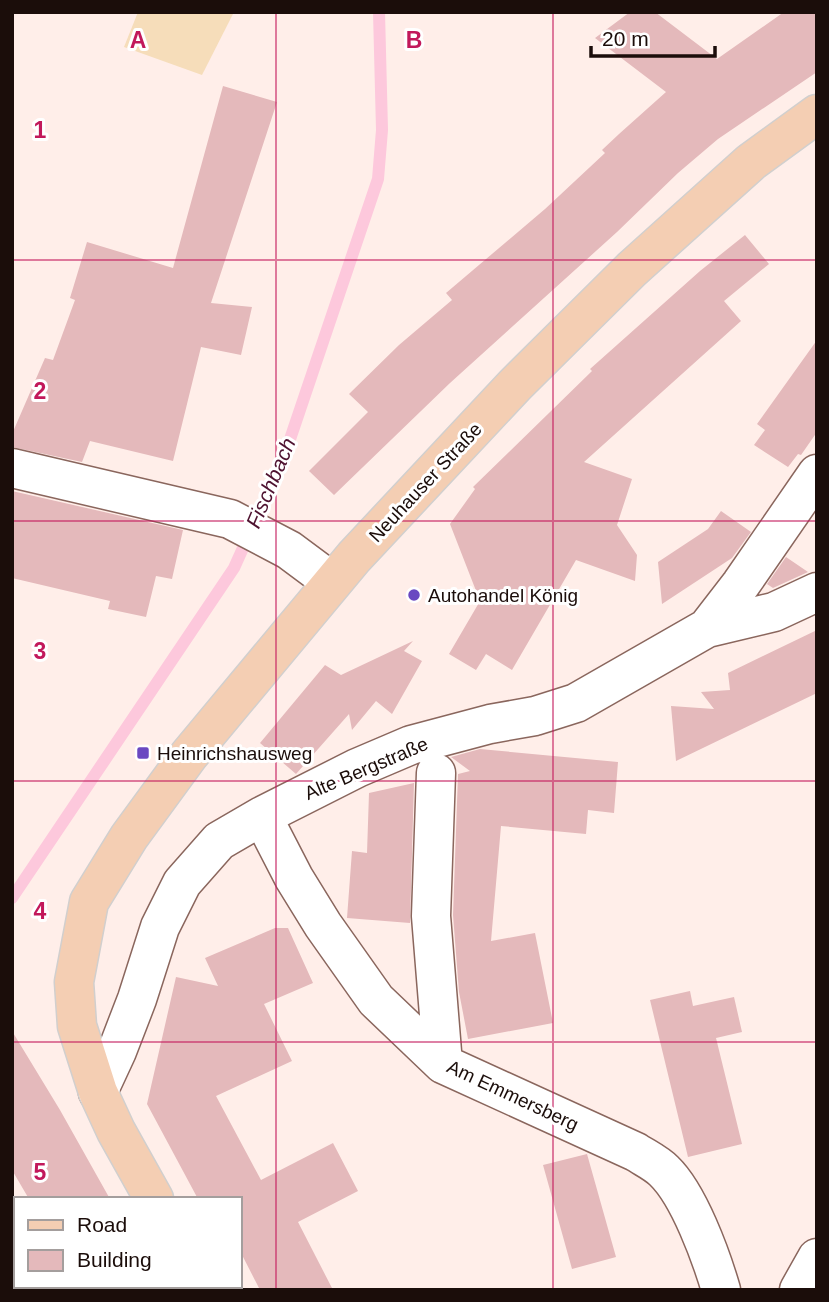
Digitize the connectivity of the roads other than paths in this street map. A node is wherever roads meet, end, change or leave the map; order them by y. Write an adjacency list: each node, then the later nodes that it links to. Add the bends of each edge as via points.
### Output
1 (817, 114): 4 (main road, Neuhauser Straße, via 751,162 632,269 515,385)
2 (12, 468): 4 (street, via 230,519 269,537)
3 (817, 474): 6 (street)
4 (332, 582): 10 (main road, Neuhauser Straße, via 189,755 89,902 74,982 77,1026)
5 (817, 592): 6 (street, Alte Bergstraße, via 774,612)
6 (707, 628): 8 (street, Alte Bergstraße, via 576,703 411,745)
7 (436, 773): 9 (street, Alte Bergstraße, via 431,916)
8 (262, 816): 9 (street, Am Emmersberg, via 323,925 376,1000); 10 (street, Alte Bergstraße, via 219,841 182,883 160,927 137,999)
9 (443, 1065): 13 (street, Am Emmersberg, via 636,1152 664,1171 684,1198)
10 (97, 1092): 11 (main road)
11 (153, 1197)
12 (817, 1258): 14 (street)
13 (720, 1290)
14 (799, 1290)

